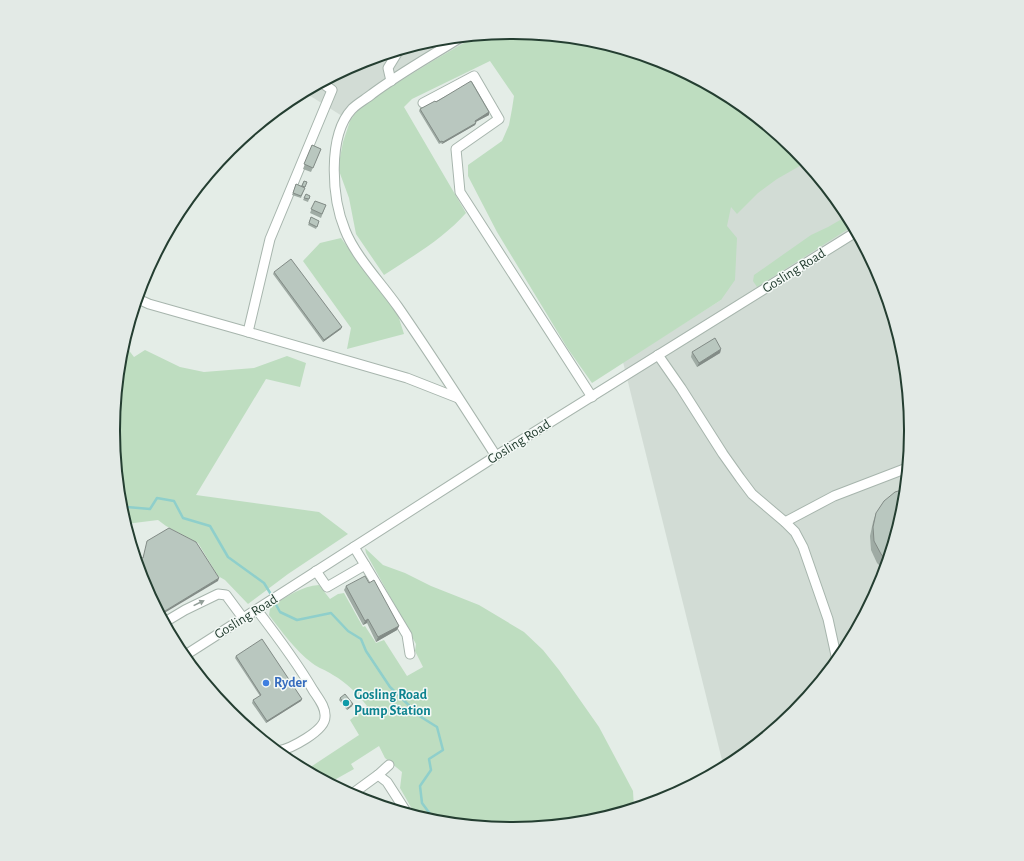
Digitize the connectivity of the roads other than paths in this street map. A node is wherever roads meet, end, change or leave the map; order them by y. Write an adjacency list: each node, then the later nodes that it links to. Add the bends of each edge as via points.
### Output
1 (448, 45): 3 (street)
2 (395, 57): 3 (street, via 388,68)
3 (391, 81): 11 (street, via 352,108 346,119 335,156 335,195 345,231 352,244 398,307)
4 (326, 86): 8 (street, via 332,90 270,239)
5 (423, 102): 10 (street, via 474,76 499,119 456,149 460,192)
6 (851, 235): 9 (street, Gosling Road)
7 (142, 301): 8 (street)
8 (248, 332): 11 (street, via 407,378)
9 (658, 355): 10 (street, Gosling Road); 14 (street, via 752,494)
10 (592, 397): 12 (street, Gosling Road)
11 (458, 398): 12 (street)
12 (496, 456): 15 (street, Gosling Road)
13 (901, 470): 14 (street, via 834,496)
14 (785, 522): 21 (street, via 795,532 803,547 828,619)
15 (354, 547): 16 (street); 17 (street, Gosling Road)
16 (365, 565): 17 (street, via 327,587); 23 (street, via 406,635)
17 (316, 571): 18 (street, Gosling Road)
18 (257, 610): 19 (street, Gosling Road); 24 (street, via 297,663 325,709 326,719 321,727)
19 (243, 618): 20 (street, one-way to 19, via 218,594 226,595); 22 (street, Gosling Road)
20 (169, 619)
21 (836, 651)
22 (189, 653)
23 (410, 654)
24 (284, 749)
25 (389, 766): 26 (street)
26 (378, 776): 27 (street); 28 (street, via 387,782)
27 (358, 790)
28 (401, 806)

